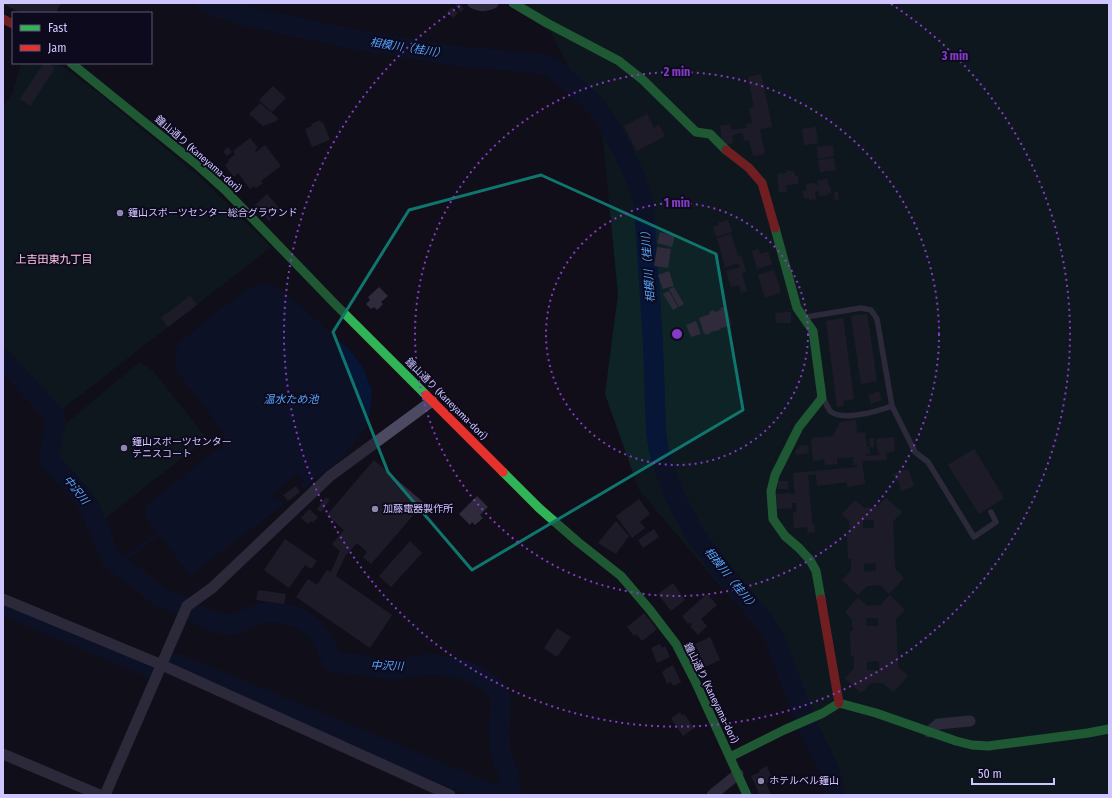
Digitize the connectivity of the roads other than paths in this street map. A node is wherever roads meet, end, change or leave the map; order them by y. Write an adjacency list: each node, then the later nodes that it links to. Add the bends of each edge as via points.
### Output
1 (473, 3): 2 (street, via 482,6)
2 (493, 3)
3 (513, 3): 5 (street, via 619,61 643,80 696,132 710,134 749,168 762,183 797,308)
4 (72, 64): 7 (street, 鐘山通り (Kaneyama-dori), via 196,164 224,190)
5 (803, 318): 6 (street, via 813,331); 8 (lane, via 861,308 872,310 877,319)
6 (822, 398): 8 (lane, via 831,412 841,416 872,413); 12 (street, via 799,427 775,475 771,491 773,519 785,536 810,560 816,571)
7 (432, 401): 11 (street, via 330,476 212,588 187,606); 17 (street, 鐘山通り (Kaneyama-dori), via 539,508 621,576 646,604 676,644)
8 (892, 406): 9 (lane, via 915,452 928,462 974,537 996,522)
9 (991, 512)
10 (3, 599): 11 (street)
11 (162, 665): 20 (street); 21 (street)
12 (840, 703): 15 (street); 17 (street)
13 (970, 721): 15 (street, via 938,724)
14 (1109, 729): 15 (street, via 988,746 972,745)
15 (929, 732)
16 (3, 754): 19 (street)
17 (730, 757): 18 (street, 鐘山通り (Kaneyama-dori))
18 (738, 774): 22 (street); 23 (street, 鐘山通り (Kaneyama-dori))
19 (100, 795)
20 (106, 795)
21 (450, 795)
22 (712, 795)
23 (747, 795)

